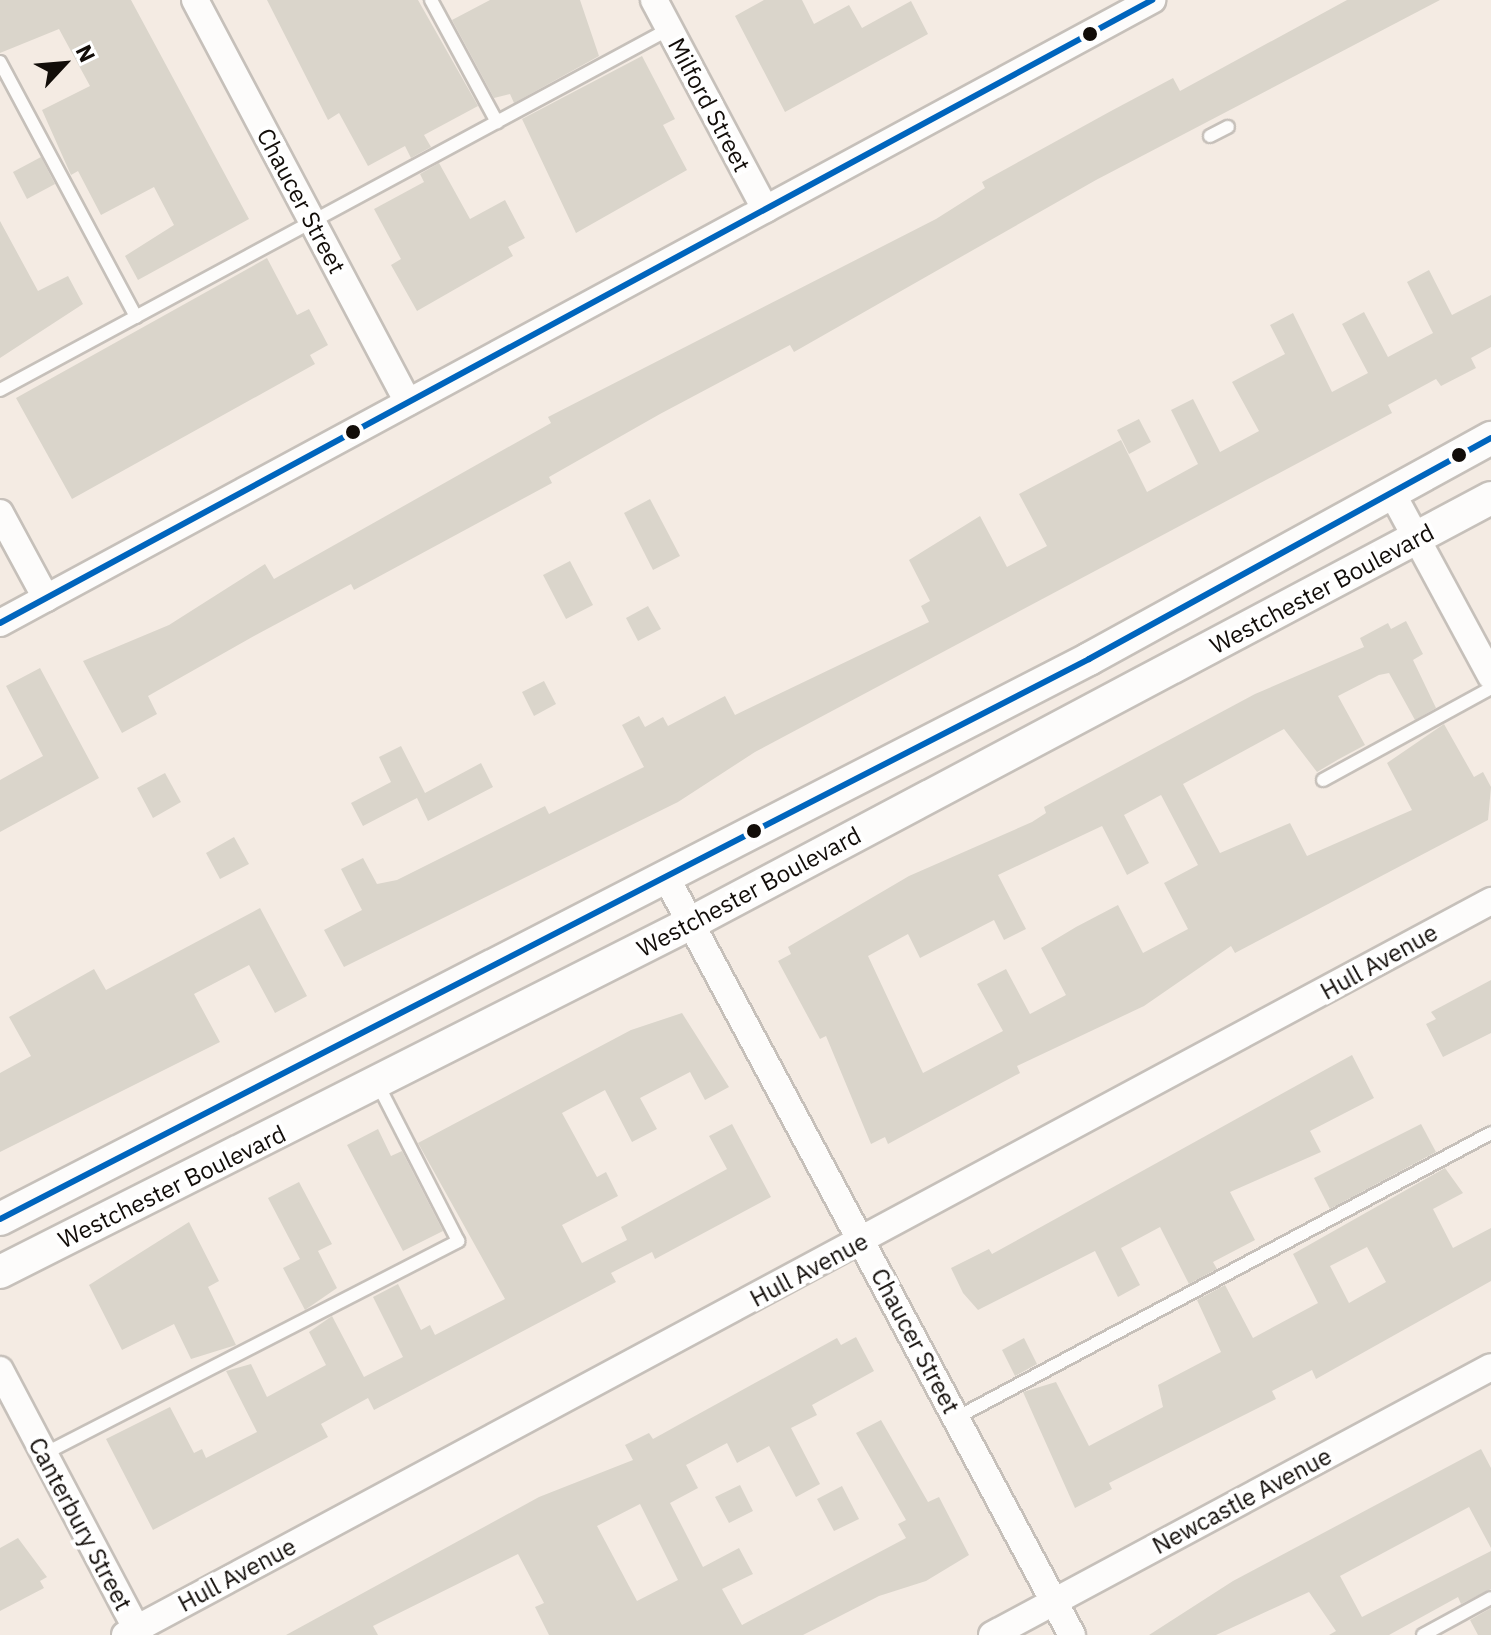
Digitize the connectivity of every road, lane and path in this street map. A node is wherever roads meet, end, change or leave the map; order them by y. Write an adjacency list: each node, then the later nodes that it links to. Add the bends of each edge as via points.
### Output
1 (195, 0): 11 (street, Chaucer Street)
2 (431, 0): 7 (lane)
3 (654, 0): 5 (street, Milford Street)
4 (1140, 3): 10 (street)
5 (669, 29): 7 (lane); 10 (street, Milford Street)
6 (0, 62): 12 (lane)
7 (497, 122): 11 (lane)
8 (1228, 127): 9 (lane)
9 (1210, 136)
10 (765, 209): 14 (street)
11 (312, 222): 12 (lane); 14 (street, Chaucer Street)
12 (136, 317): 13 (lane)
13 (0, 390)
14 (408, 402): 20 (street)
15 (1491, 438): 16 (street, Westchester Boulevard)
16 (1392, 493): 19 (street); 25 (street, Westchester Boulevard)
17 (1491, 498): 19 (street, Westchester Boulevard)
18 (0, 513): 20 (street)
19 (1417, 539): 22 (street); 27 (street, Westchester Boulevard)
20 (46, 598): 21 (street)
21 (0, 623)
22 (1491, 676)
23 (1491, 688): 24 (lane)
24 (1323, 780)
25 (666, 877): 27 (street, Chaucer Street); 30 (street, Westchester Boulevard)
26 (1491, 901): 31 (street, Hull Avenue)
27 (691, 923): 28 (street, Westchester Boulevard); 31 (street, Chaucer Street)
28 (378, 1085): 32 (street, Westchester Boulevard); 36 (lane, via 458,1241)
29 (1491, 1133): 35 (lane)
30 (0, 1219)
31 (862, 1242): 35 (street, Chaucer Street); 39 (street, Hull Avenue)
32 (0, 1272)
33 (1491, 1367): 38 (street, Newcastle Avenue)
34 (0, 1370): 36 (street, Canterbury Street)
35 (956, 1418): 38 (street, Chaucer Street)
36 (42, 1455): 39 (street, Canterbury Street)
37 (1491, 1598): 42 (lane)
38 (1054, 1602): 40 (street, Newcastle Avenue); 41 (street, Chaucer Street)
39 (134, 1633)
40 (992, 1635)
41 (1072, 1635)
42 (1423, 1635)

